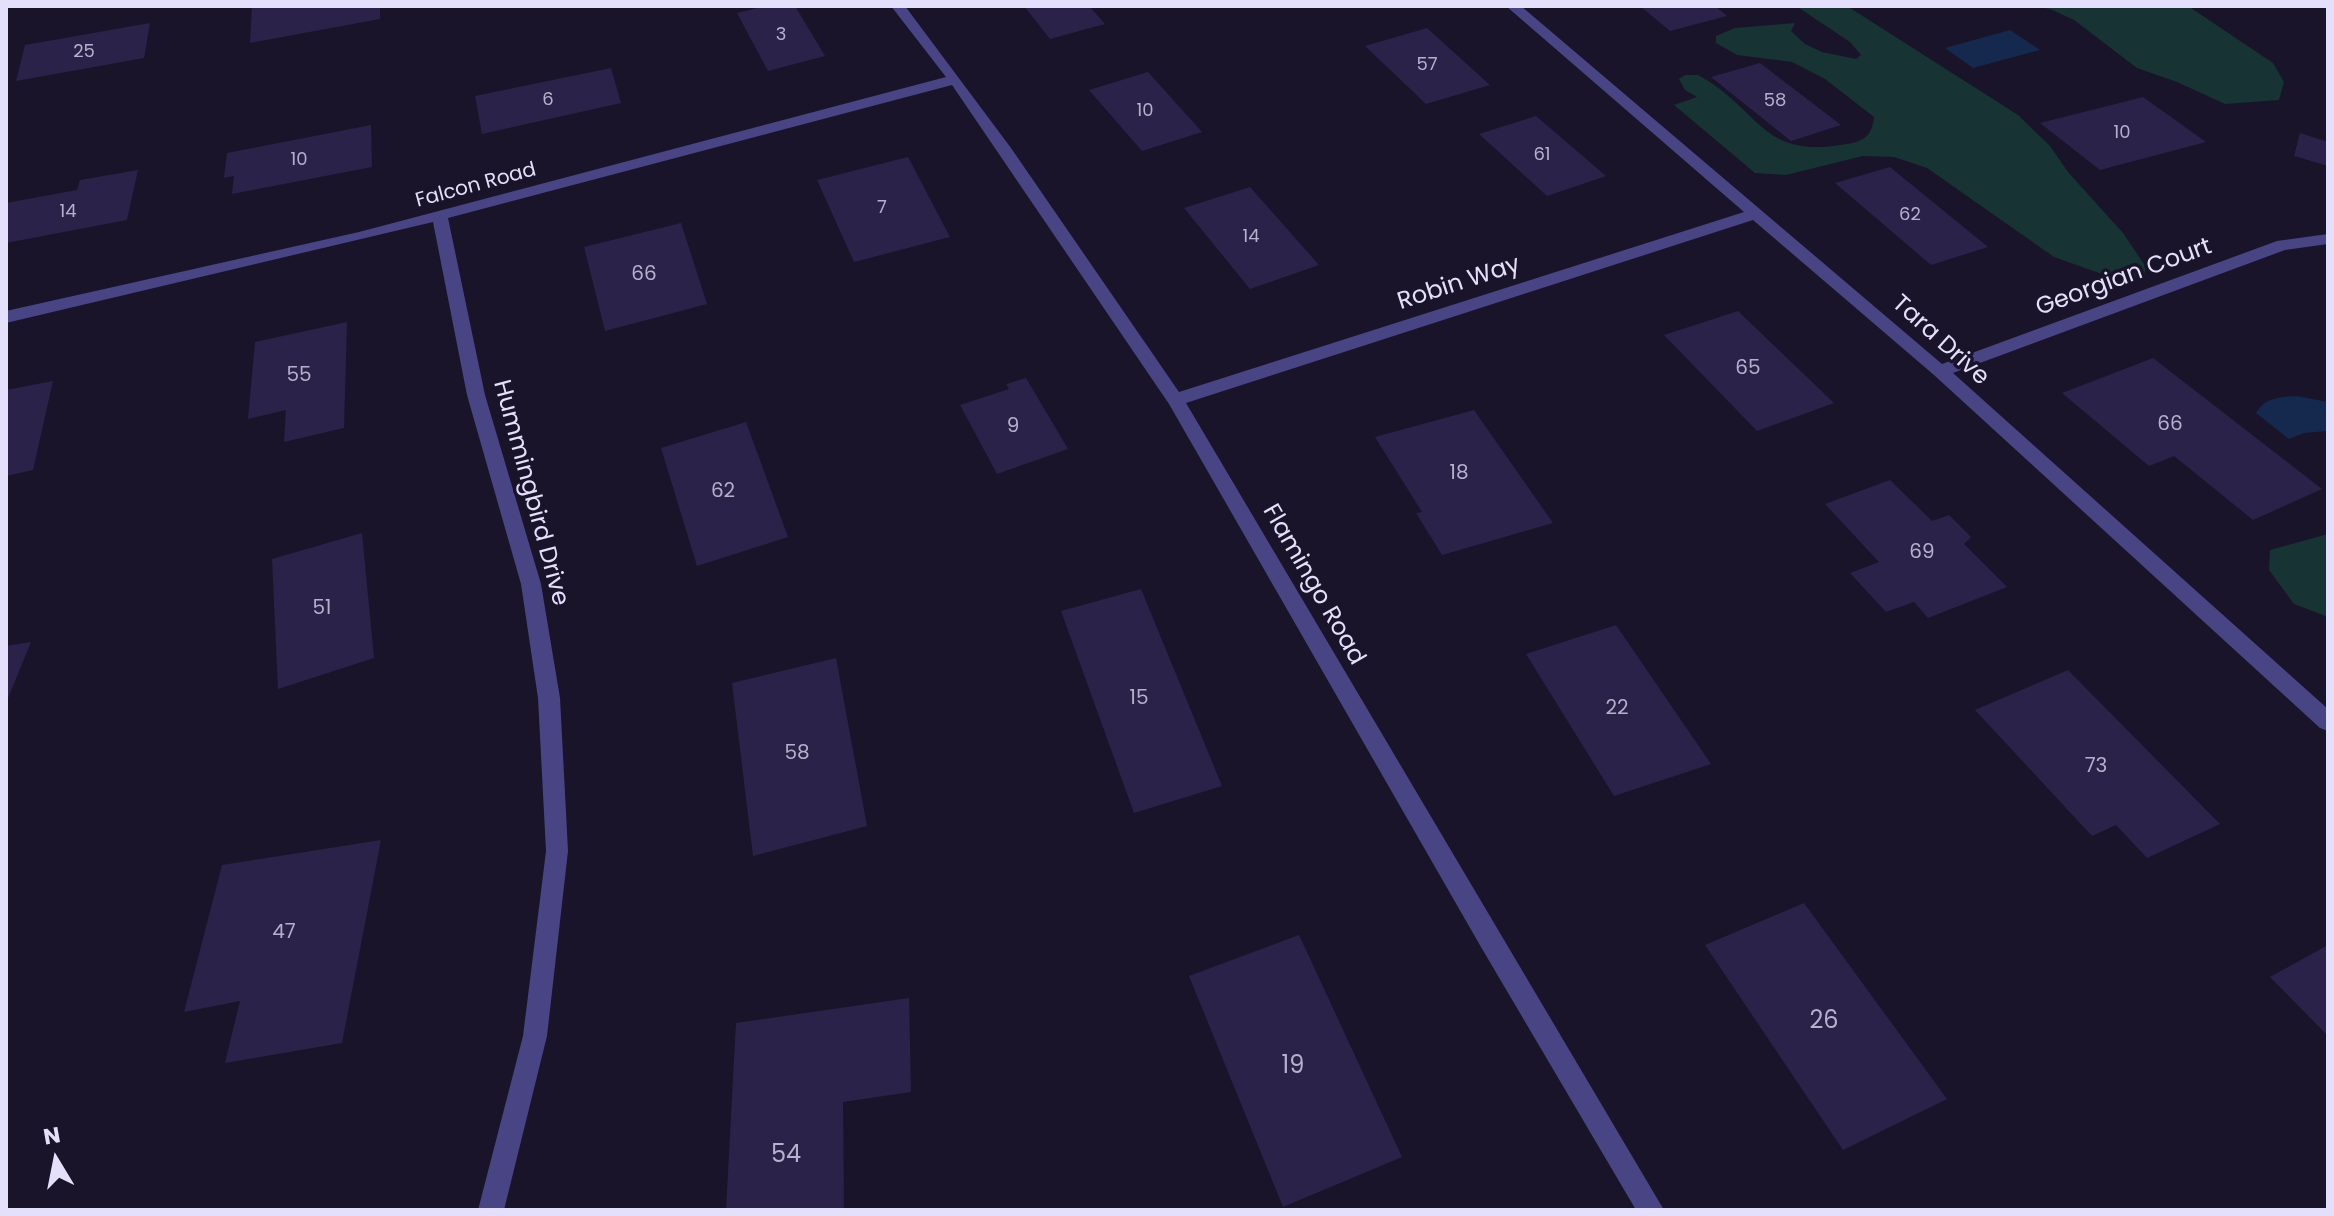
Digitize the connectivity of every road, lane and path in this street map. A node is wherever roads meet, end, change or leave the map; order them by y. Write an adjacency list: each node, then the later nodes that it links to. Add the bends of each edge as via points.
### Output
1 (898, 6): 3 (street, Flamingo Road)
2 (1513, 6): 4 (street, Tara Drive)
3 (953, 80): 5 (street, Falcon Road); 9 (street, Flamingo Road)
4 (1757, 213): 8 (street, Tara Drive); 9 (street, Robin Way)
5 (440, 216): 7 (street, Falcon Road); 11 (street, Hummingbird Drive, via 476,395 531,584 551,729 557,851 535,1036)
6 (2328, 239): 8 (street, Georgian Court, via 2283,245)
7 (6, 317)
8 (1940, 371): 10 (street, Tara Drive)
9 (1175, 400): 12 (street, Flamingo Road)
10 (2328, 722)
11 (491, 1210)
12 (1651, 1210)

